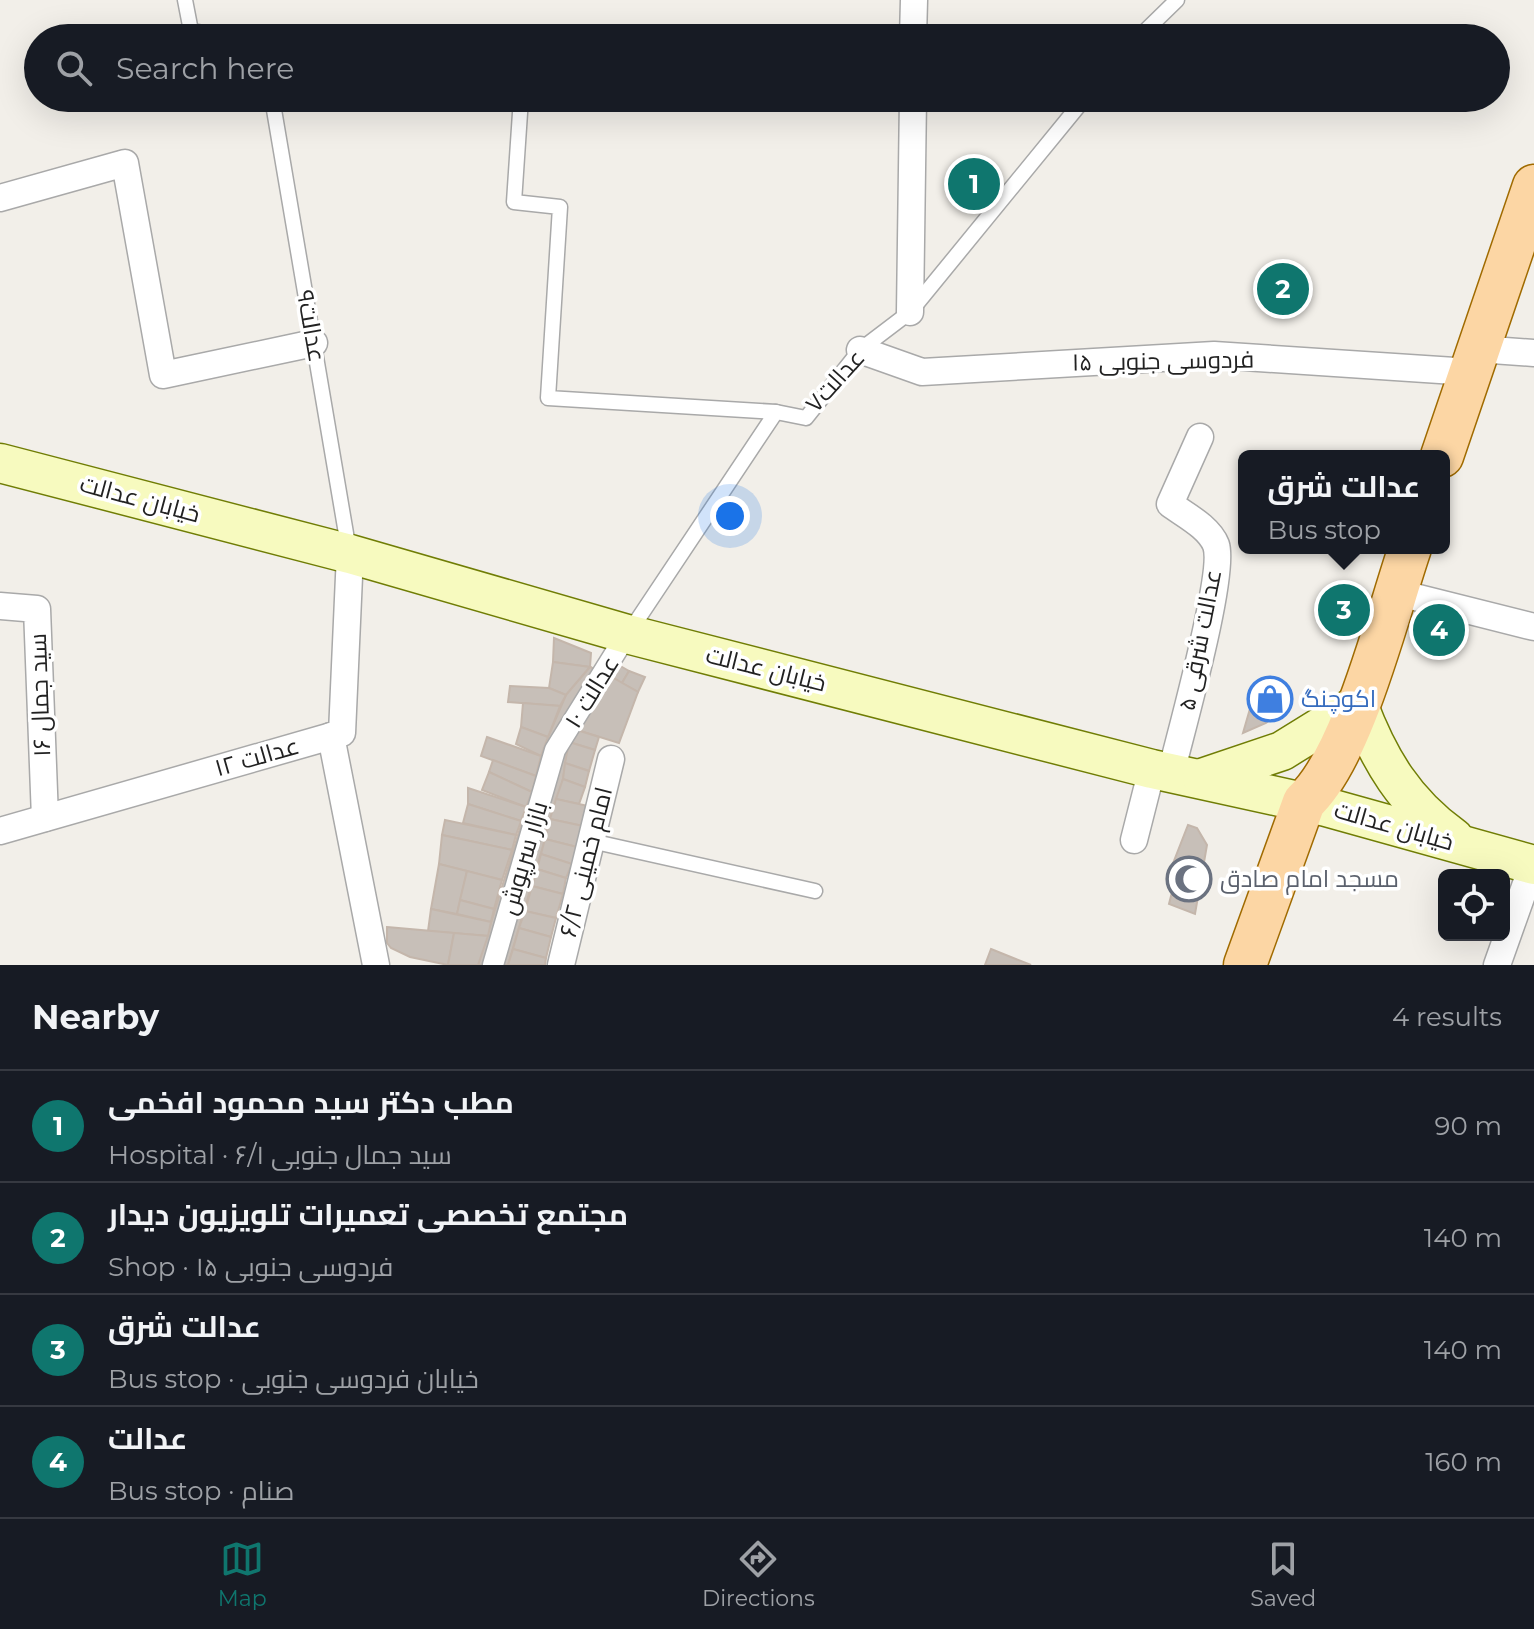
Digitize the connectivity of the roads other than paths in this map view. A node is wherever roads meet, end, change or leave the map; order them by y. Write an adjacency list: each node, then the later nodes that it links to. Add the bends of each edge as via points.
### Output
1 (185, 0): 4 (lane)
2 (914, 0): 5 (street)
3 (1177, 0): 6 (lane)
4 (190, 24)
5 (913, 24)
6 (1152, 24)
7 (274, 112): 14 (lane, عدالت۹)
8 (520, 112): 18 (lane, via 514,202 560,207 548,398)
9 (913, 112): 13 (street)
10 (1074, 112): 13 (lane, عدالت۷)
11 (1534, 186): 17 (main road)
12 (0, 198): 14 (street, via 125,163 163,375)
13 (910, 312): 15 (lane, عدالت۷)
14 (314, 343): 22 (lane, عدالت۹)
15 (860, 350): 17 (street, فردوسی جنوبی ۱۵, via 922,372 1214,355); 18 (lane, عدالت۷, via 806,418)
16 (1534, 353): 17 (street, فردوسی جنوبی ۱۵)
17 (1474, 360): 20 (main road)
18 (776, 412): 27 (lane, عدالت۷)
19 (1200, 437): 32 (street, عدالت شرقی ۵, via 1170,504 1204,528 1217,545 1215,586)
20 (1444, 450)
21 (0, 463): 22 (main road, خیابان عدالت)
22 (350, 554): 27 (main road, خیابان عدالت); 29 (street, عدالت ۱۲, via 342,733)
23 (1408, 554): 24 (main road)
24 (1395, 592): 26 (street); 28 (main road)
25 (0, 606): 34 (street, سید جمال ۱۶, via 37,609)
26 (1534, 627)
27 (627, 634): 30 (street, عدالت ۱۰); 32 (main road, خیابان عدالت)
28 (1358, 704): 32 (main road, via 1282,751); 33 (main road); 38 (main road, via 1374,747 1398,786 1429,820)
29 (331, 736): 34 (street, عدالت ۱۲); 41 (street)
30 (555, 750): 42 (street, بازار سرپوش)
31 (611, 759): 37 (street, امام خمینی ۶/۲)
32 (1173, 774): 33 (main road, خیابان عدالت); 36 (street)
33 (1317, 798): 38 (main road, خیابان عدالت); 44 (main road); 45 (main road)
34 (45, 818): 35 (street, عدالت ۱۲)
35 (0, 831)
36 (1134, 840)
37 (591, 841): 40 (lane); 43 (street, امام خمینی ۶/۲)
38 (1466, 847): 39 (main road, خیابان عدالت)
39 (1534, 863): 46 (street)
40 (815, 891)
41 (376, 965)
42 (493, 965)
43 (561, 965)
44 (1245, 965)
45 (1275, 965)
46 (1497, 965)

